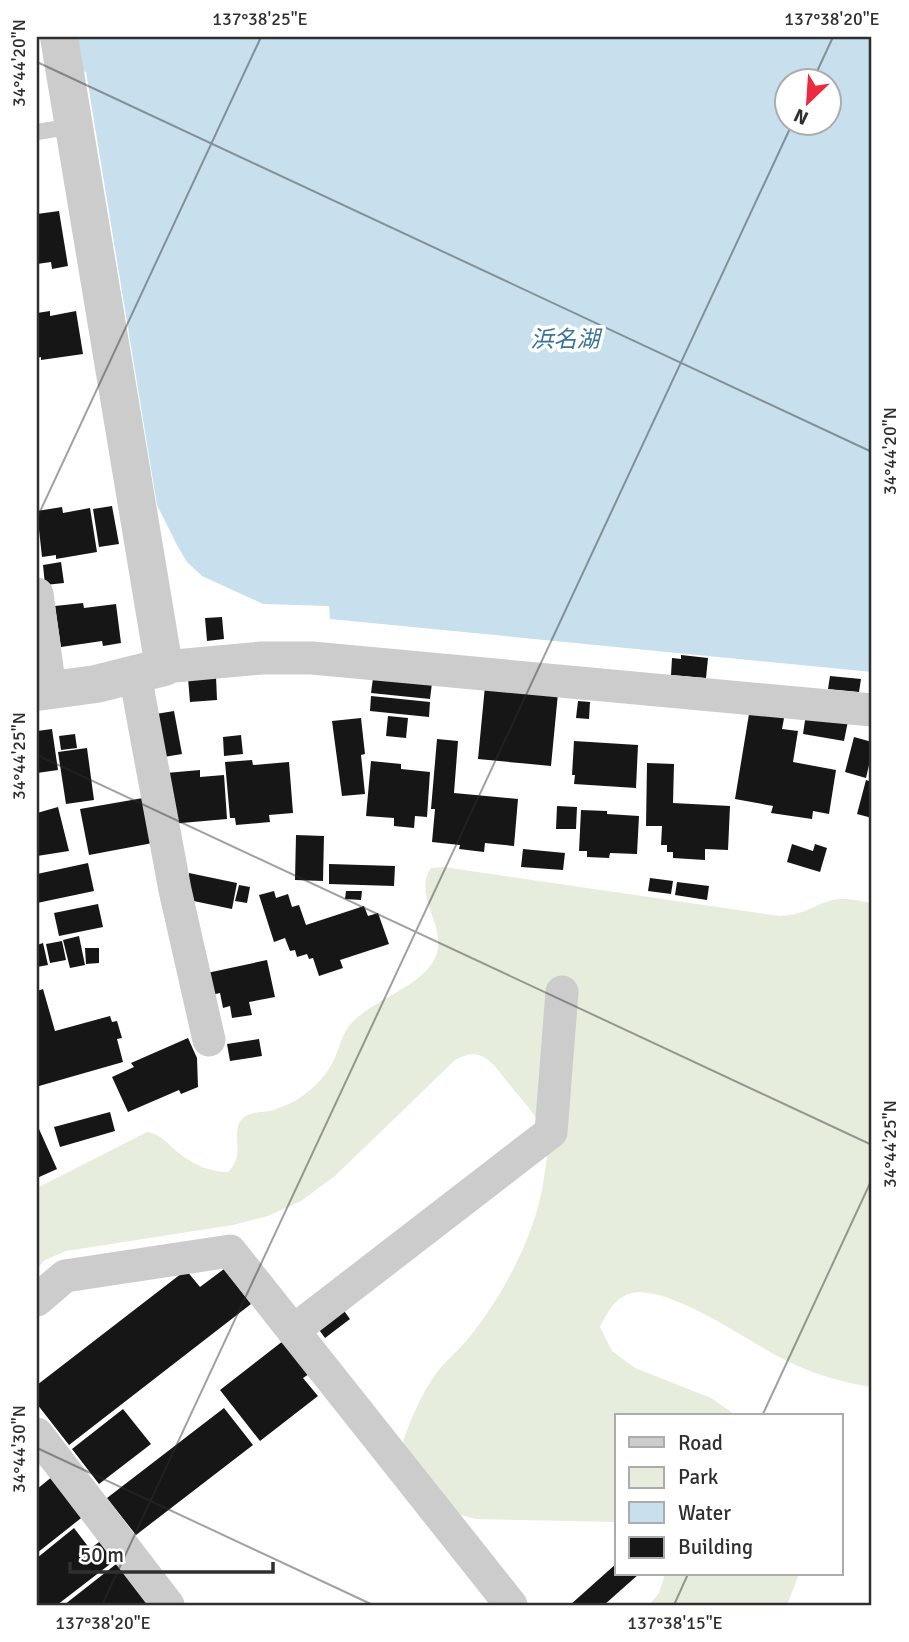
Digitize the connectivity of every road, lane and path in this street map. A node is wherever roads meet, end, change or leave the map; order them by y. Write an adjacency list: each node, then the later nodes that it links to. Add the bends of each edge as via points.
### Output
1 (60, 43): 2 (street)
2 (74, 126): 3 (lane); 5 (street)
3 (37, 132)
4 (37, 594): 6 (street)
5 (149, 671): 6 (street); 7 (street, via 261,658 312,658); 9 (street, via 170,866)
6 (43, 691)
7 (872, 710)
8 (562, 992): 11 (street, via 551,1132)
9 (209, 1040)
10 (37, 1300): 11 (street, via 65,1276 230,1251)
11 (293, 1331): 14 (street)
12 (37, 1434): 13 (street)
13 (168, 1605)
14 (511, 1605)

